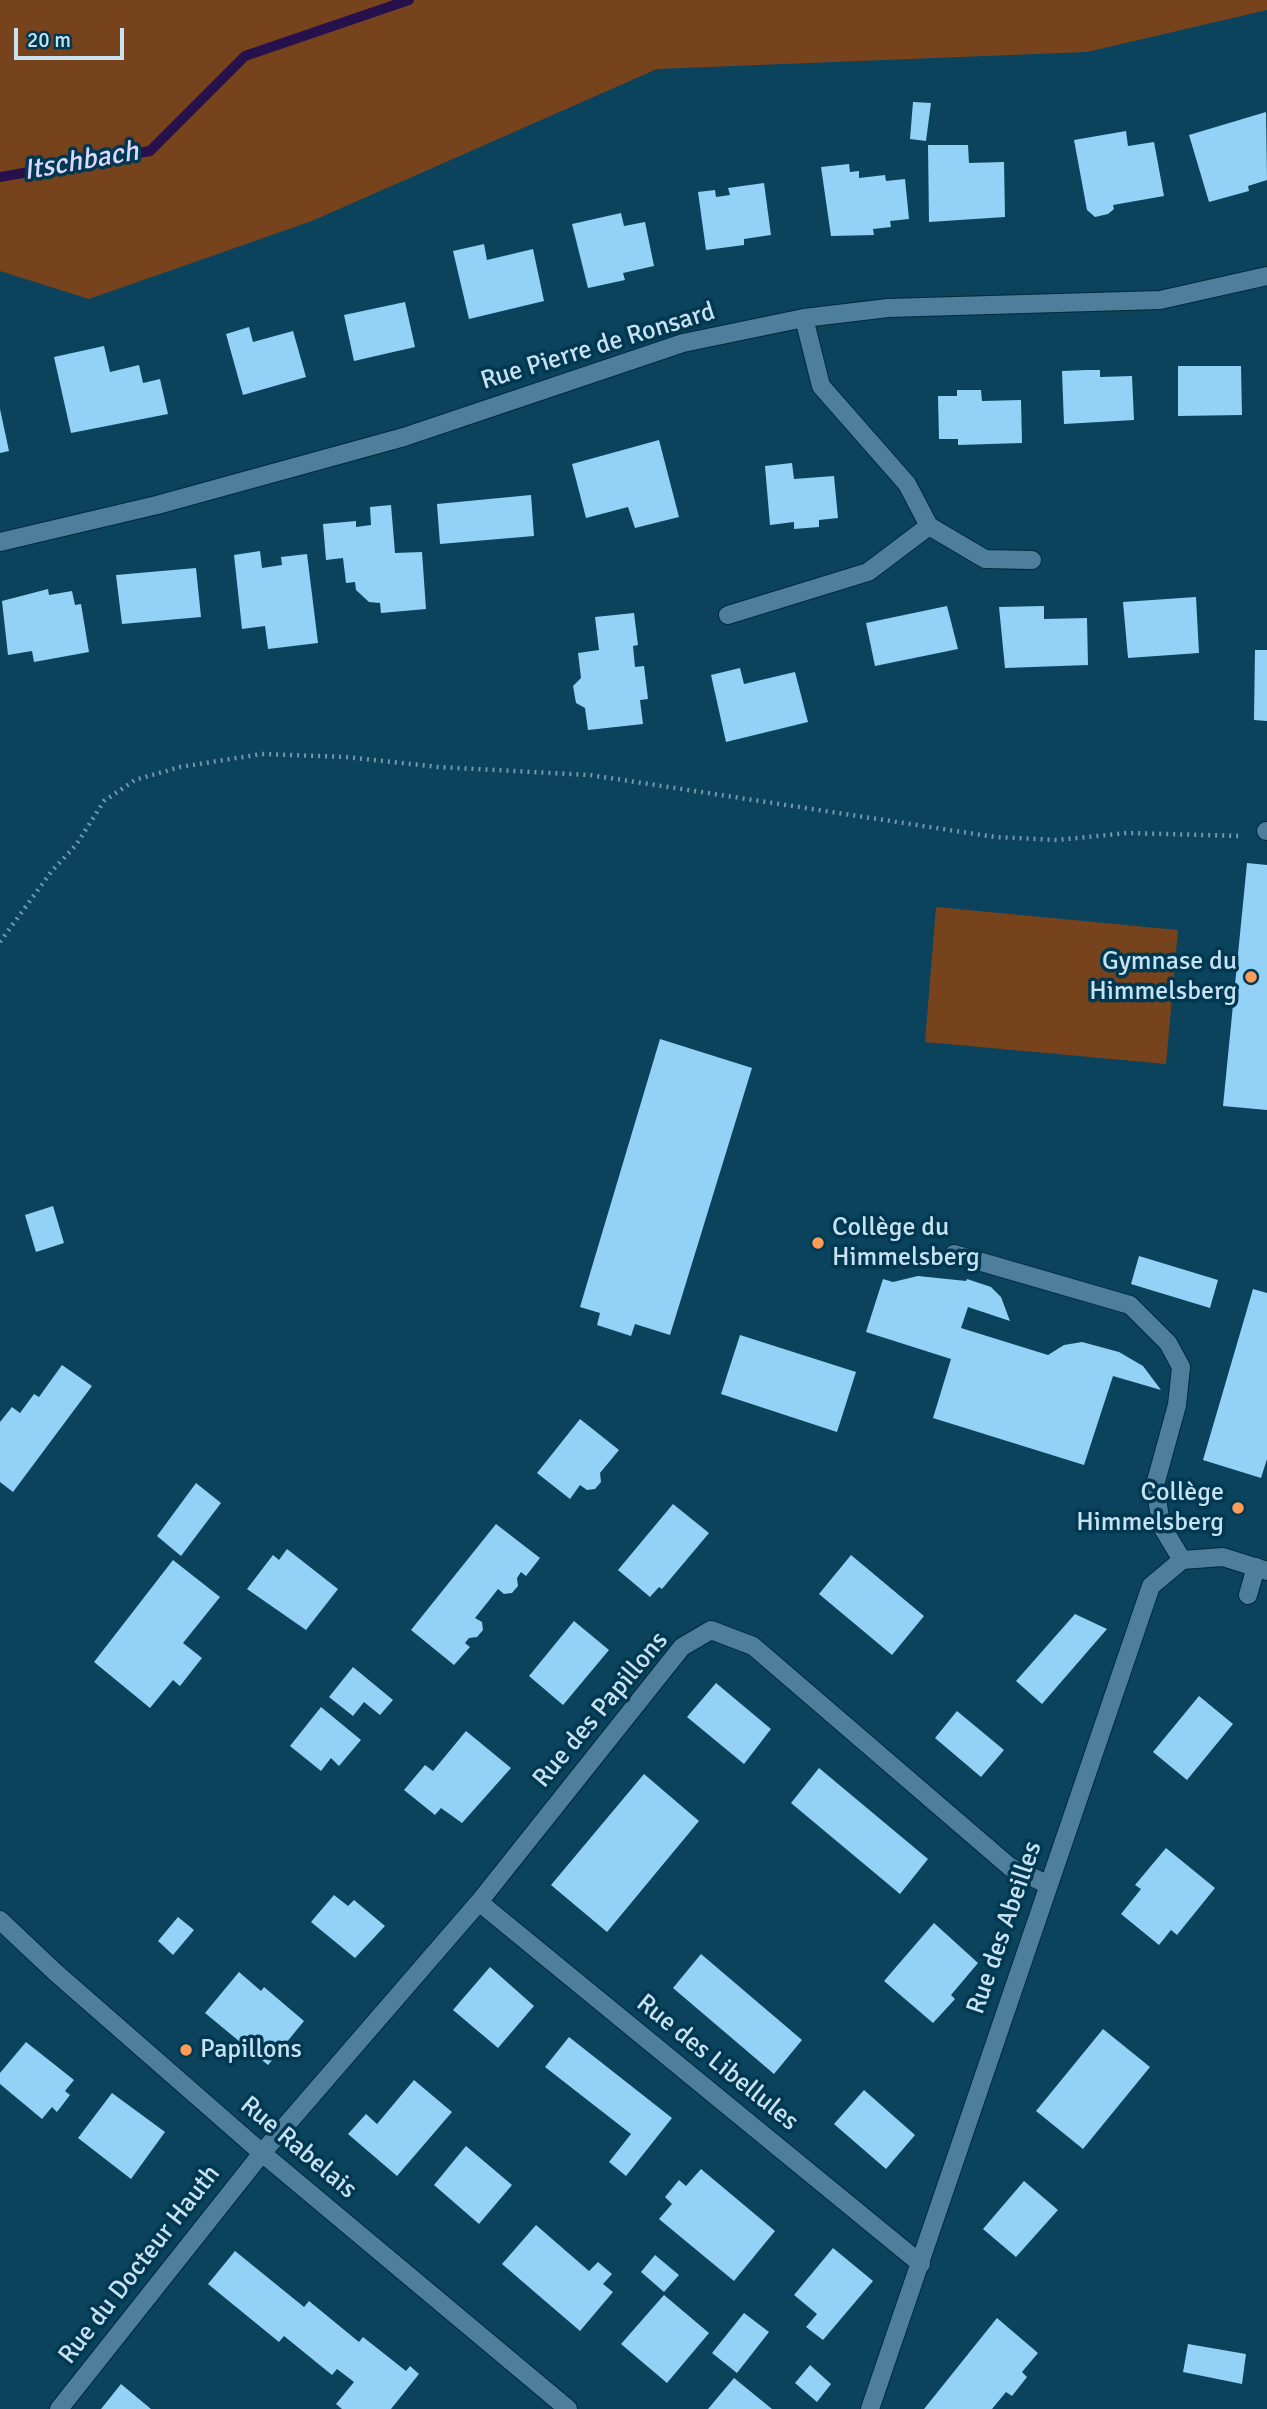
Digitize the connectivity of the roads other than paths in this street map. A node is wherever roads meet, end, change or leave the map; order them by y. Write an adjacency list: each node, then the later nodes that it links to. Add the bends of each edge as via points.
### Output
1 (1267, 276): 2 (street, Rue Pierre de Ronsard, via 1160,300 888,308)
2 (804, 318): 3 (street, via 821,386 907,484); 4 (street, Rue Pierre de Ronsard, via 683,343 404,437 157,505)
3 (929, 526): 5 (street, via 985,559); 6 (street, via 868,572)
4 (0, 542)
5 (1032, 560)
6 (728, 615)
7 (954, 1254): 8 (street, via 1130,1305 1168,1343 1181,1367 1177,1405 1155,1485 1161,1525)
8 (1182, 1560): 9 (street, via 1223,1557); 11 (street, Rue des Abeilles, via 1151,1586)
9 (1262, 1569): 10 (street)
10 (1248, 1595)
11 (1047, 1884): 12 (street, Rue des Papillons, via 1010,1867 753,1646 711,1630 682,1647); 15 (street, Rue des Abeilles)
12 (479, 1902): 14 (street, Rue des Papillons); 15 (street, Rue des Libellules)
13 (0, 1920): 14 (street, Rue Rabelais)
14 (262, 2153): 16 (street, Rue du Docteur Hauth); 17 (street, Rue Rabelais)
15 (921, 2264): 18 (street, Rue des Abeilles)
16 (59, 2409)
17 (568, 2409)
18 (870, 2409)

